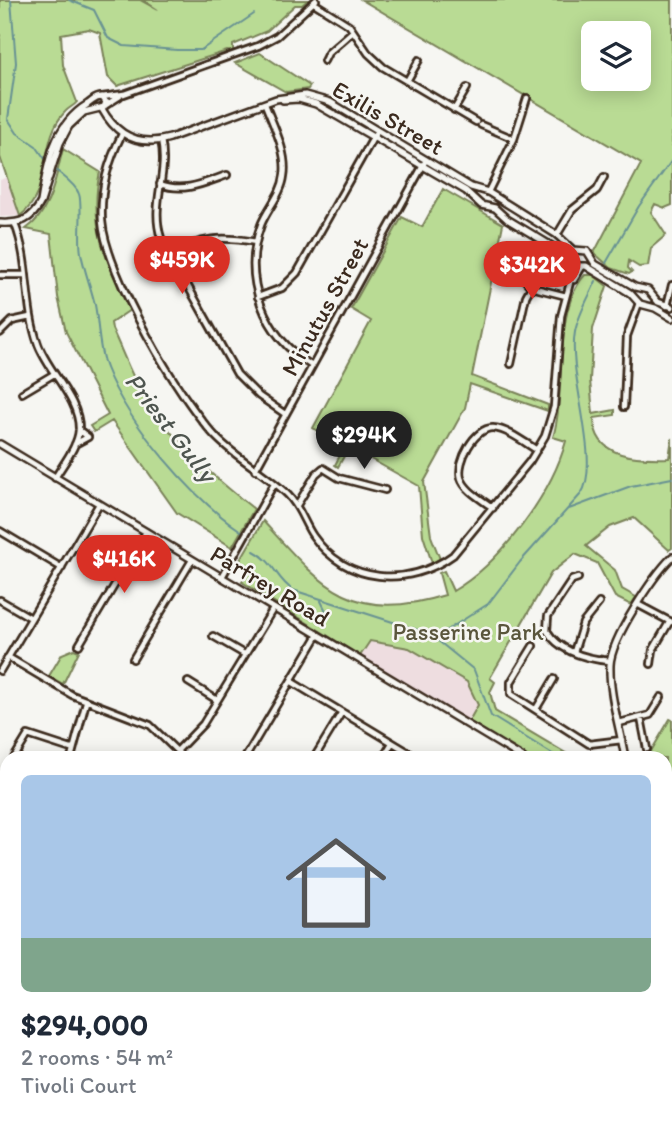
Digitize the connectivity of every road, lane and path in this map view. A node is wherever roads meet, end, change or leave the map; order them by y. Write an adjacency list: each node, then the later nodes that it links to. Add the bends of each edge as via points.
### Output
1 (315, 1): 2 (street); 7 (street, via 258,46)
2 (353, 31): 4 (street); 5 (street, via 376,61)
3 (419, 60): 5 (street)
4 (324, 61)
5 (407, 81): 14 (street)
6 (467, 88): 14 (street)
7 (124, 94): 8 (street); 13 (street)
8 (102, 97): 10 (street); 13 (street)
9 (527, 98): 18 (street)
10 (94, 101): 13 (street); 28 (street, via 72,115 60,131)
11 (273, 101): 12 (street, Exilis Street); 15 (street, Exilis Street, via 294,94 316,97); 17 (street, Exilis Street, via 299,99 316,104)
12 (265, 104): 19 (street, Exilis Street); 33 (street, via 283,155 285,176)
13 (101, 108): 16 (street); 28 (street, via 77,117 64,133)
14 (454, 110): 18 (street)
15 (377, 131): 17 (street); 20 (street, Exilis Street)
16 (122, 134): 19 (street, Exilis Street, via 139,141); 64 (street, via 103,186 102,223 110,256 181,394 216,437)
17 (373, 138): 21 (street, Exilis Street); 48 (street, via 297,273 282,288)
18 (514, 139): 26 (street)
19 (161, 140): 24 (street, via 165,158)
20 (426, 160): 21 (street, Minutus Street); 25 (street, Exilis Street)
21 (422, 167): 27 (street, Exilis Street); 55 (street, Minutus Street)
22 (227, 175): 24 (street, via 191,188)
23 (604, 177): 32 (street, via 597,190 572,210)
24 (160, 184): 35 (street, via 156,216)
25 (481, 192): 26 (street); 27 (street)
26 (490, 194): 29 (street); 32 (street)
27 (477, 200): 29 (street, Exilis Street)
28 (41, 202): 31 (street, via 30,217)
29 (486, 206): 37 (street, Exilis Street)
30 (0, 223): 31 (street)
31 (15, 223): 41 (street)
32 (557, 235): 34 (street)
33 (256, 242): 35 (street, via 209,238); 48 (street, via 253,270)
34 (579, 251): 36 (street, via 587,251); 37 (street)
35 (170, 254): 59 (street, via 237,374)
36 (591, 258): 38 (street); 45 (street)
37 (575, 262): 38 (street, Exilis Street); 42 (street)
38 (584, 267): 42 (street); 49 (street, Exilis Street)
39 (520, 274): 44 (street)
40 (0, 275): 41 (street)
41 (26, 275): 51 (street)
42 (571, 283): 46 (street)
43 (672, 285): 50 (street)
44 (531, 287): 46 (street); 54 (street)
45 (643, 290): 47 (street); 49 (street, via 638,292)
46 (566, 296): 63 (street, via 554,407)
47 (652, 296): 49 (street); 50 (street)
48 (258, 297): 55 (street, via 279,338)
49 (641, 303): 52 (street, Exilis Street); 58 (street, via 627,336)
50 (669, 307)
51 (30, 317): 53 (street, via 12,321); 56 (street, via 38,346)
52 (672, 318)
53 (0, 333)
54 (511, 364)
55 (312, 366): 59 (street, Minutus Street)
56 (54, 374): 57 (street); 60 (street, via 75,411)
57 (22, 393)
58 (624, 407)
59 (285, 414): 64 (street, Minutus Street)
60 (79, 430): 62 (street); 62 (street, via 88,437)
61 (0, 444): 65 (street, Parfrey Road)
62 (75, 444): 65 (street)
63 (537, 450): 70 (street); 70 (street, via 496,428 477,436 460,474 467,487)
64 (254, 470): 66 (street)
65 (55, 478): 68 (street, Parfrey Road)
66 (274, 484): 69 (street); 76 (street)
67 (385, 490): 69 (street, via 339,478 327,468 319,470)
68 (99, 504): 72 (street, Parfrey Road); 75 (street)
69 (297, 505): 70 (street, via 312,535 337,560 384,578 413,576 439,565 464,544)
70 (493, 508)
71 (0, 531): 75 (street)
72 (146, 532): 74 (street, Parfrey Road); 86 (street)
73 (672, 557): 80 (street)
74 (191, 560): 76 (street, Parfrey Road); 91 (street)
75 (62, 568): 82 (street)
76 (222, 577): 81 (street, Parfrey Road)
77 (578, 578): 88 (street, via 572,580 547,620 553,640)
78 (0, 600): 82 (street)
79 (599, 603): 88 (street, via 583,623)
80 (639, 605): 83 (street); 92 (street)
81 (273, 609): 84 (street, Parfrey Road); 89 (street)
82 (32, 618): 90 (street)
83 (671, 622): 93 (street, via 653,650)
84 (318, 635): 97 (street); 115 (street, Parfrey Road)
85 (213, 636): 89 (street)
86 (79, 645)
87 (533, 646): 101 (street, via 509,686 513,697)
88 (574, 652): 92 (street)
89 (244, 654): 99 (street)
90 (8, 657): 94 (street); 100 (street)
91 (133, 659)
92 (610, 661): 104 (street)
93 (652, 664)
94 (0, 671)
95 (554, 679): 101 (street)
96 (188, 682): 99 (street)
97 (292, 682): 102 (street); 111 (street)
98 (661, 697): 103 (street, via 650,715)
99 (218, 700): 109 (street, via 198,732)
100 (86, 702): 107 (street); 109 (street, via 150,725)
101 (536, 709): 105 (street, via 589,744)
102 (342, 712): 106 (street); 112 (street)
103 (641, 718): 104 (street); 108 (street)
104 (619, 723): 105 (street)
105 (622, 740): 116 (street)
106 (393, 743): 113 (street); 114 (street)
107 (71, 749): 110 (street, via 27,735)
108 (647, 749)
109 (178, 750)
110 (18, 751)
111 (249, 751)
112 (318, 751)
113 (388, 751)
114 (406, 751)
115 (511, 751)
116 (624, 751)

